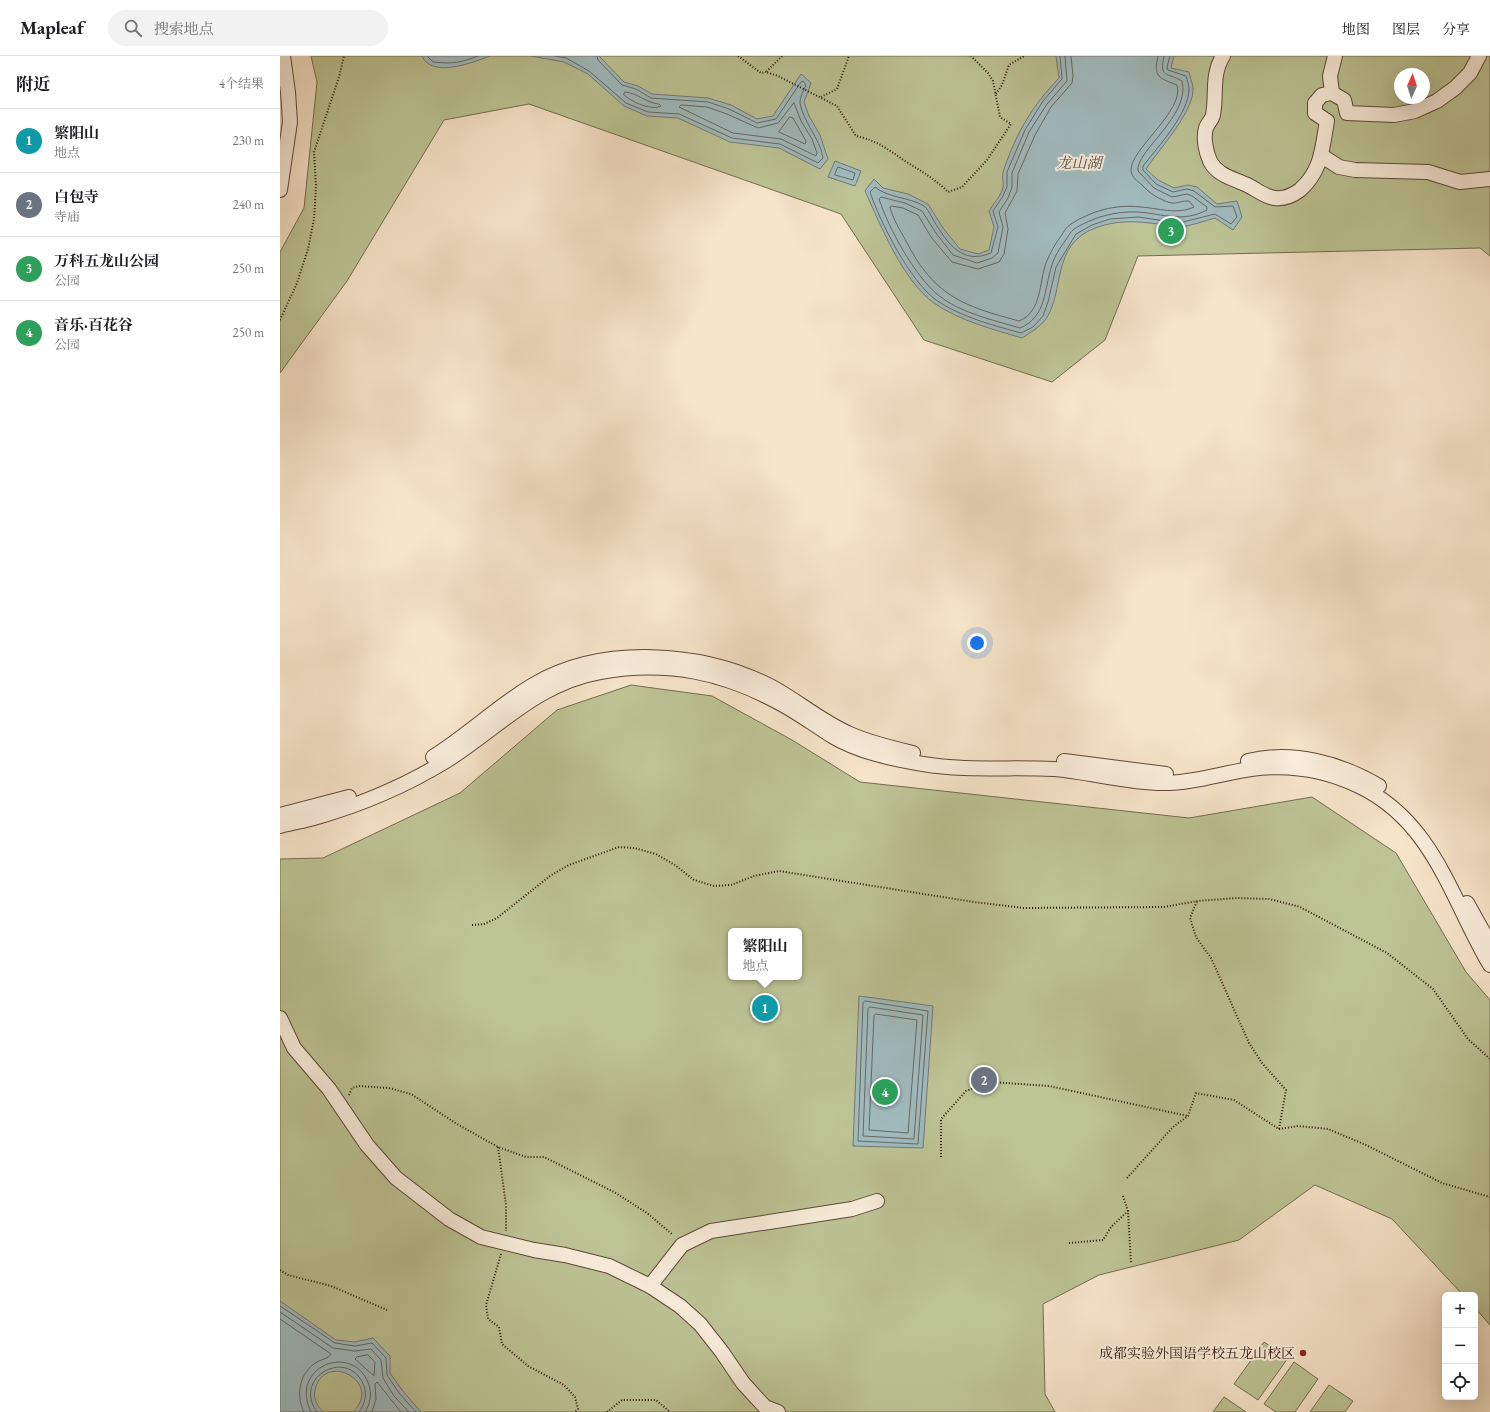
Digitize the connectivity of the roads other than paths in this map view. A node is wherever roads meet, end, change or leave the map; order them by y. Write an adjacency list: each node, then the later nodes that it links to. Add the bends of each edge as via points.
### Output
1 (283, 56): 10 (street, via 290,122)
2 (1223, 56): 8 (street, via 1215,78 1213,116 1206,128 1207,153 1215,169 1267,197 1284,198 1292,196 1312,178)
3 (1335, 56): 5 (street, via 1330,76)
4 (1479, 56): 6 (street, via 1470,73 1454,88 1437,101 1415,111 1394,115)
5 (1332, 93): 6 (street, via 1344,100); 7 (street, via 1322,96 1315,103 1315,113)
6 (1347, 113): 7 (street, via 1338,120)
7 (1327, 121): 8 (street)
8 (1322, 156): 9 (street, via 1339,167 1355,170 1428,172 1460,182)
9 (1490, 179)
10 (280, 190)
11 (280, 815): 13 (street, via 361,793 409,770 448,748 534,684 553,675 575,667 620,658 671,658 732,670 772,687 849,734 928,756 1054,760 1168,774 1271,758 1312,760 1346,769 1379,786 1417,817 1441,851)
12 (280, 826): 14 (street, via 368,800 422,775 466,748 516,709 556,685 603,671 648,666 670,668 696,671 742,685 785,706 834,737 850,744 885,757 927,765 1058,770 1162,783 1182,783 1251,769 1273,768 1319,771 1339,777 1389,803 1421,836)
13 (1490, 944)
14 (1490, 965)
15 (280, 1018): 17 (street, via 294,1048 329,1090 367,1145 396,1178 449,1219 481,1237 609,1266)
16 (877, 1201): 17 (street, via 838,1211 711,1231 682,1245)
17 (650, 1286): 18 (street, via 680,1306 700,1324 743,1383 765,1407)
18 (778, 1412)

